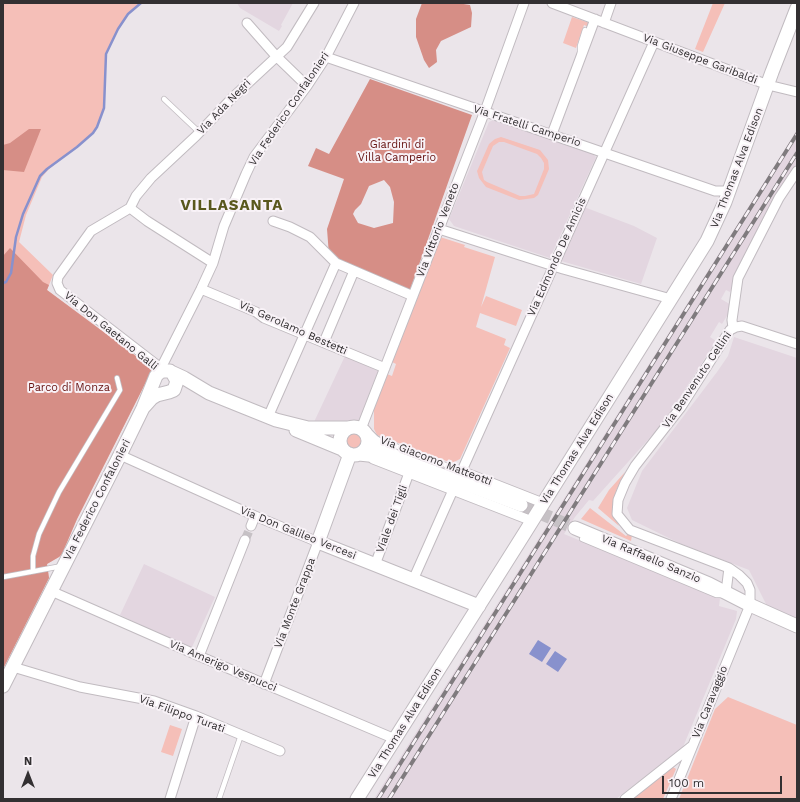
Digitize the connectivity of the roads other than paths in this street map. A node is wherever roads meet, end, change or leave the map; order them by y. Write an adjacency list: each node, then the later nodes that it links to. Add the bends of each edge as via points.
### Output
1 (314, 3): 12 (street, Via Ada Negri, via 287,47)
2 (354, 3): 13 (street, Via Federico Confalonieri)
3 (524, 3): 15 (street, Via Vittorio Veneto)
4 (552, 3): 7 (street, Via Giuseppe Garibaldi)
5 (612, 3): 7 (street)
6 (797, 8): 16 (street, Via Thomas Alva Edison)
7 (599, 21): 11 (street, Via Giuseppe Garibaldi); 14 (street)
8 (247, 23): 12 (street)
9 (585, 30): 14 (lane, via 579,51)
10 (515, 40): 15 (lane, via 508,60)
11 (654, 42): 16 (street, Via Giuseppe Garibaldi); 23 (street, Via Edmondo De Amicis)
12 (276, 56): 17 (street); 21 (street, Via Ada Negri)
13 (326, 57): 17 (street, Via Federico Confalonieri); 20 (street, Via Fratelli Camperio)
14 (581, 57): 22 (street)
15 (501, 65): 20 (street, Via Vittorio Veneto)
16 (768, 85): 18 (street, Via Giuseppe Garibaldi); 25 (street, Via Thomas Alva Edison)
17 (307, 86): 29 (street, Via Federico Confalonieri, via 254,157 224,226)
18 (797, 92)
19 (164, 99): 21 (lane)
20 (485, 111): 22 (street, Via Fratelli Camperio); 28 (street, Via Vittorio Veneto)
21 (200, 133): 26 (street, Via Ada Negri, via 151,178)
22 (552, 134): 23 (street, Via Fratelli Camperio)
23 (604, 152): 25 (street, Via Fratelli Camperio, via 715,191); 31 (street, Via Edmondo De Amicis)
24 (797, 171): 36 (street, Via Benvenuto Cellini, via 779,198 738,278)
25 (729, 191): 35 (street, Via Thomas Alva Edison, via 707,241)
26 (130, 208): 29 (street); 41 (street, Via Don Gaetano Galli, via 91,231 58,277 57,283 60,290 157,365)
27 (273, 221): 30 (street, via 310,237)
28 (439, 229): 31 (street); 34 (street, Via Vittorio Veneto)
29 (212, 263): 33 (street, Via Federico Confalonieri)
30 (336, 263): 32 (street); 37 (street)
31 (553, 265): 35 (street); 51 (street, Via Edmondo De Amicis, via 467,457)
32 (354, 271): 34 (street); 38 (street)
33 (201, 289): 37 (street, Via Gerolamo Bestetti); 41 (street, Via Federico Confalonieri, via 163,364)
34 (413, 296): 40 (street, Via Vittorio Veneto)
35 (671, 300): 54 (street, Via Thomas Alva Edison)
36 (733, 328): 39 (street, via 742,326); 65 (street, Via Benvenuto Cellini, via 682,406 635,466 618,500 617,514 626,526 637,534)
37 (305, 335): 38 (street, Via Gerolamo Bestetti); 46 (street)
38 (324, 342): 40 (street, Via Gerolamo Bestetti)
39 (797, 344)
40 (385, 368): 47 (street, Via Vittorio Veneto)
41 (163, 374): 43 (street, via 174,374 177,380 177,384); 43 (street, via 155,383 157,388 161,392); 44 (street, Via Giacomo Matteotti); 45 (street, Via Federico Confalonieri)
42 (118, 378): 66 (lane, via 120,390 59,492 39,534 33,556)
43 (170, 391): 44 (street, Via Giacomo Matteotti, via 184,388); 45 (street, Via Federico Confalonieri, via 152,398)
44 (209, 393): 46 (street, Via Giacomo Matteotti)
45 (143, 408): 49 (street, Via Federico Confalonieri)
46 (272, 419): 47 (street, Via Giacomo Matteotti, via 314,428); 48 (street, Via Giacomo Matteotti)
47 (359, 430): 48 (street, via 368,440 367,446 363,451); 48 (street, via 343,432 340,438 340,443); 50 (street, Via Giacomo Matteotti); 51 (lane, Via Giacomo Matteotti)
48 (350, 452): 50 (street, Via Giacomo Matteotti); 52 (street, Via Giacomo Matteotti); 62 (street, Via Monte Grappa)
49 (120, 455): 56 (street, Via Don Galileo Vercesi); 64 (street, Via Federico Confalonieri)
50 (399, 458): 55 (street, Via Giacomo Matteotti)
51 (464, 472): 54 (street, Via Giacomo Matteotti)
52 (409, 473): 53 (street, Via Giacomo Matteotti); 63 (street, Viale dei Tigli)
53 (453, 490): 57 (street, Via Giacomo Matteotti); 68 (street)
54 (543, 503): 57 (street, Via Thomas Alva Edison)
55 (521, 505)
56 (254, 516): 58 (street); 62 (street, Via Don Galileo Vercesi)
57 (532, 520): 72 (street, Via Thomas Alva Edison)
58 (251, 526)
59 (576, 528): 70 (street, Via Raffaello Sanzio)
60 (245, 540): 74 (street)
61 (582, 540): 70 (lane, Via Raffaello Sanzio, via 716,595 723,595)
62 (318, 542): 63 (street, Via Don Galileo Vercesi); 76 (street, Via Monte Grappa)
63 (376, 565): 68 (street, Via Don Galileo Vercesi)
64 (64, 566): 66 (lane); 69 (street, Via Federico Confalonieri)
65 (729, 568): 70 (street); 71 (street, Via Benvenuto Cellini, via 747,583 750,590)
66 (33, 571): 67 (lane)
67 (3, 577)
68 (413, 580): 72 (street, Via Don Galileo Vercesi)
69 (51, 591): 74 (street, Via Amerigo Vespucci); 75 (street, Via Federico Confalonieri)
70 (726, 592): 71 (street, Via Raffaello Sanzio)
71 (750, 605): 73 (street, Via Raffaello Sanzio); 81 (street, Via Caravaggio)
72 (479, 606): 80 (street, Via Thomas Alva Edison)
73 (797, 626)
74 (199, 656): 76 (street, Via Amerigo Vespucci)
75 (13, 667): 77 (street, Via Federico Confalonieri); 78 (street, Via Filippo Turati, via 80,687 154,701)
76 (264, 684): 80 (street, Via Amerigo Vespucci)
77 (3, 686)
78 (196, 716): 79 (street, Via Filippo Turati); 83 (street)
79 (241, 735): 82 (street, Via Filippo Turati); 84 (lane)
80 (395, 739): 85 (street, Via Thomas Alva Edison)
81 (693, 745): 86 (street); 87 (street, Via Caravaggio)
82 (280, 751)
83 (170, 799)
84 (219, 799)
85 (356, 799)
86 (625, 799)
87 (671, 799)

